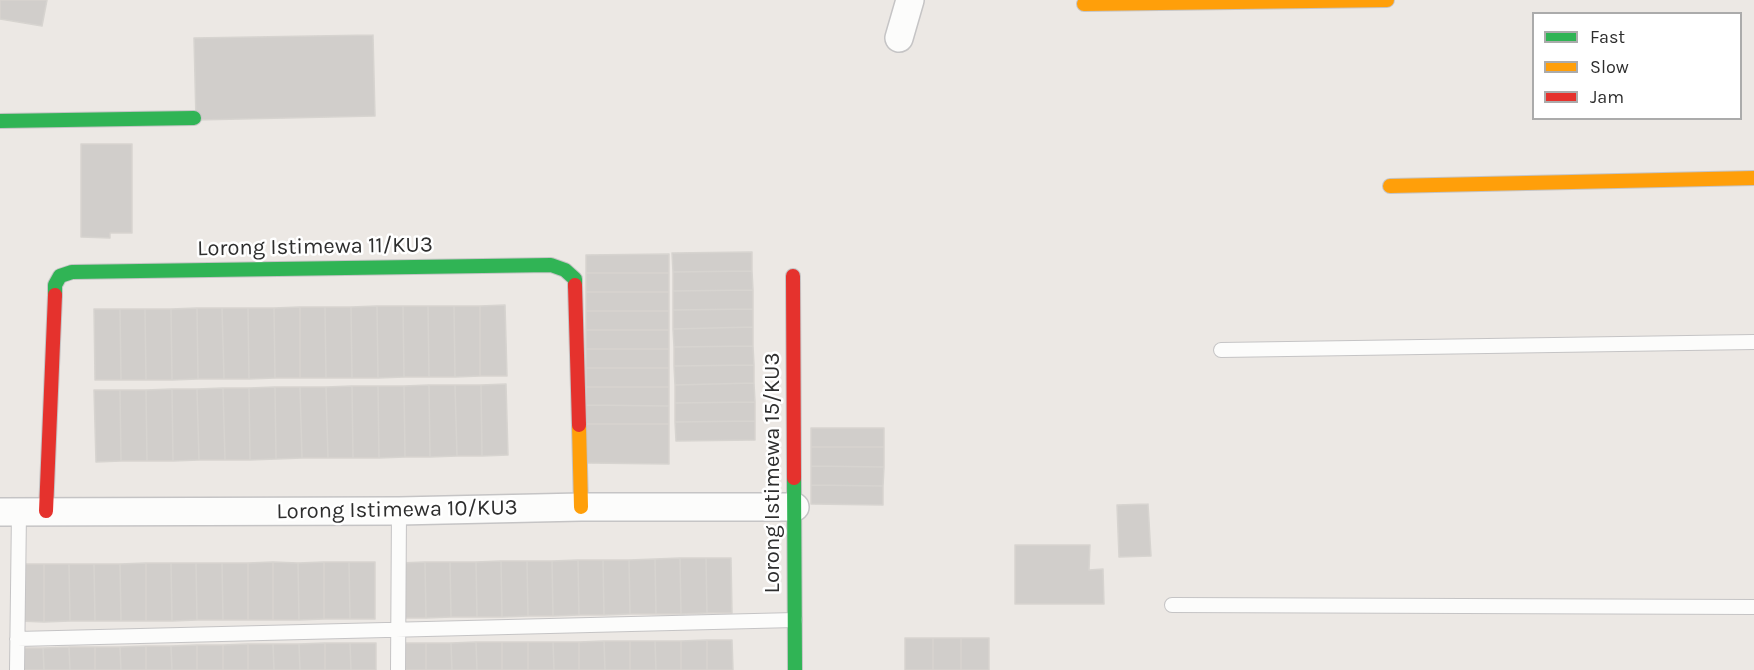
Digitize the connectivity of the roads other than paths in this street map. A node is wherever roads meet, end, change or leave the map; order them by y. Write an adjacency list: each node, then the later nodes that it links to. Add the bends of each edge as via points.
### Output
1 (910, 0): 5 (street)
2 (1387, 0): 3 (street)
3 (1270, 1): 4 (street)
4 (1084, 4)
5 (899, 38)
6 (194, 118): 7 (street)
7 (0, 121)
8 (1754, 178): 9 (street)
9 (1390, 186)
10 (793, 276): 14 (street, Lorong Istimewa 15/KU3)
11 (1754, 342): 12 (lane)
12 (1221, 350)
13 (581, 507): 14 (street, Lorong Istimewa 10/KU3); 15 (street, Lorong Istimewa 11/KU3, via 575,279 551,265 72,272 60,276 55,285); 16 (street, Lorong Istimewa 10/KU3)
14 (795, 507): 20 (street, Lorong Istimewa 15/KU3)
15 (46, 511): 16 (street, Lorong Istimewa 10/KU3); 17 (street, Lorong Istimewa 10/KU3)
16 (399, 511): 21 (lane)
17 (9, 512): 22 (lane)
18 (1172, 605): 19 (lane)
19 (1754, 607)
20 (795, 620): 21 (lane); 25 (street, Lorong Istimewa 15/KU3)
21 (398, 630): 22 (lane); 24 (lane)
22 (17, 639): 23 (lane)
23 (17, 670)
24 (398, 670)
25 (795, 670)

